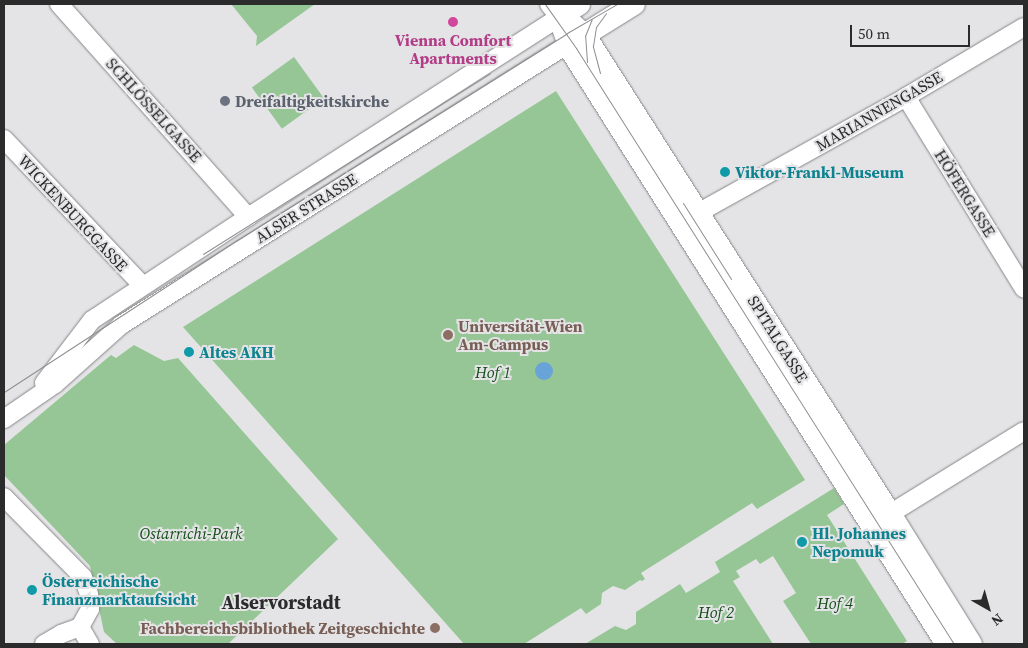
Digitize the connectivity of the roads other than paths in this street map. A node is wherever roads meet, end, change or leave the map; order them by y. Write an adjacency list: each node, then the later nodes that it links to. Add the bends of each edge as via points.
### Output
1 (59, 4): 9 (street, SCHLÖSSELGASSE)
2 (579, 4): 4 (main road, ALSER STRASSE)
3 (634, 4): 6 (main road, ALSER STRASSE)
4 (554, 10): 6 (main road); 9 (street, ALSER STRASSE)
5 (1024, 27): 7 (street, MARIANNENGASSE)
6 (576, 39): 10 (main road, SPITALGASSE); 13 (street, ALSER STRASSE, via 121,325 55,384)
7 (906, 97): 10 (street, MARIANNENGASSE); 12 (street, HÖFERGASSE)
8 (4, 139): 11 (street, WICKENBURGGASSE)
9 (248, 216): 11 (street, ALSER STRASSE)
10 (689, 218): 17 (main road, SPITALGASSE)
11 (143, 286): 13 (street, ALSER STRASSE, via 92,320)
12 (1024, 289)
13 (34, 398): 14 (street)
14 (4, 420)
15 (1024, 431): 17 (street)
16 (4, 496): 18 (street, via 83,577 90,594 90,609)
17 (881, 520): 21 (main road, SPITALGASSE); 22 (main road, SPITALGASSE)
18 (80, 627): 19 (street); 20 (street)
19 (44, 644)
20 (90, 644)
21 (947, 644)
22 (971, 644)

